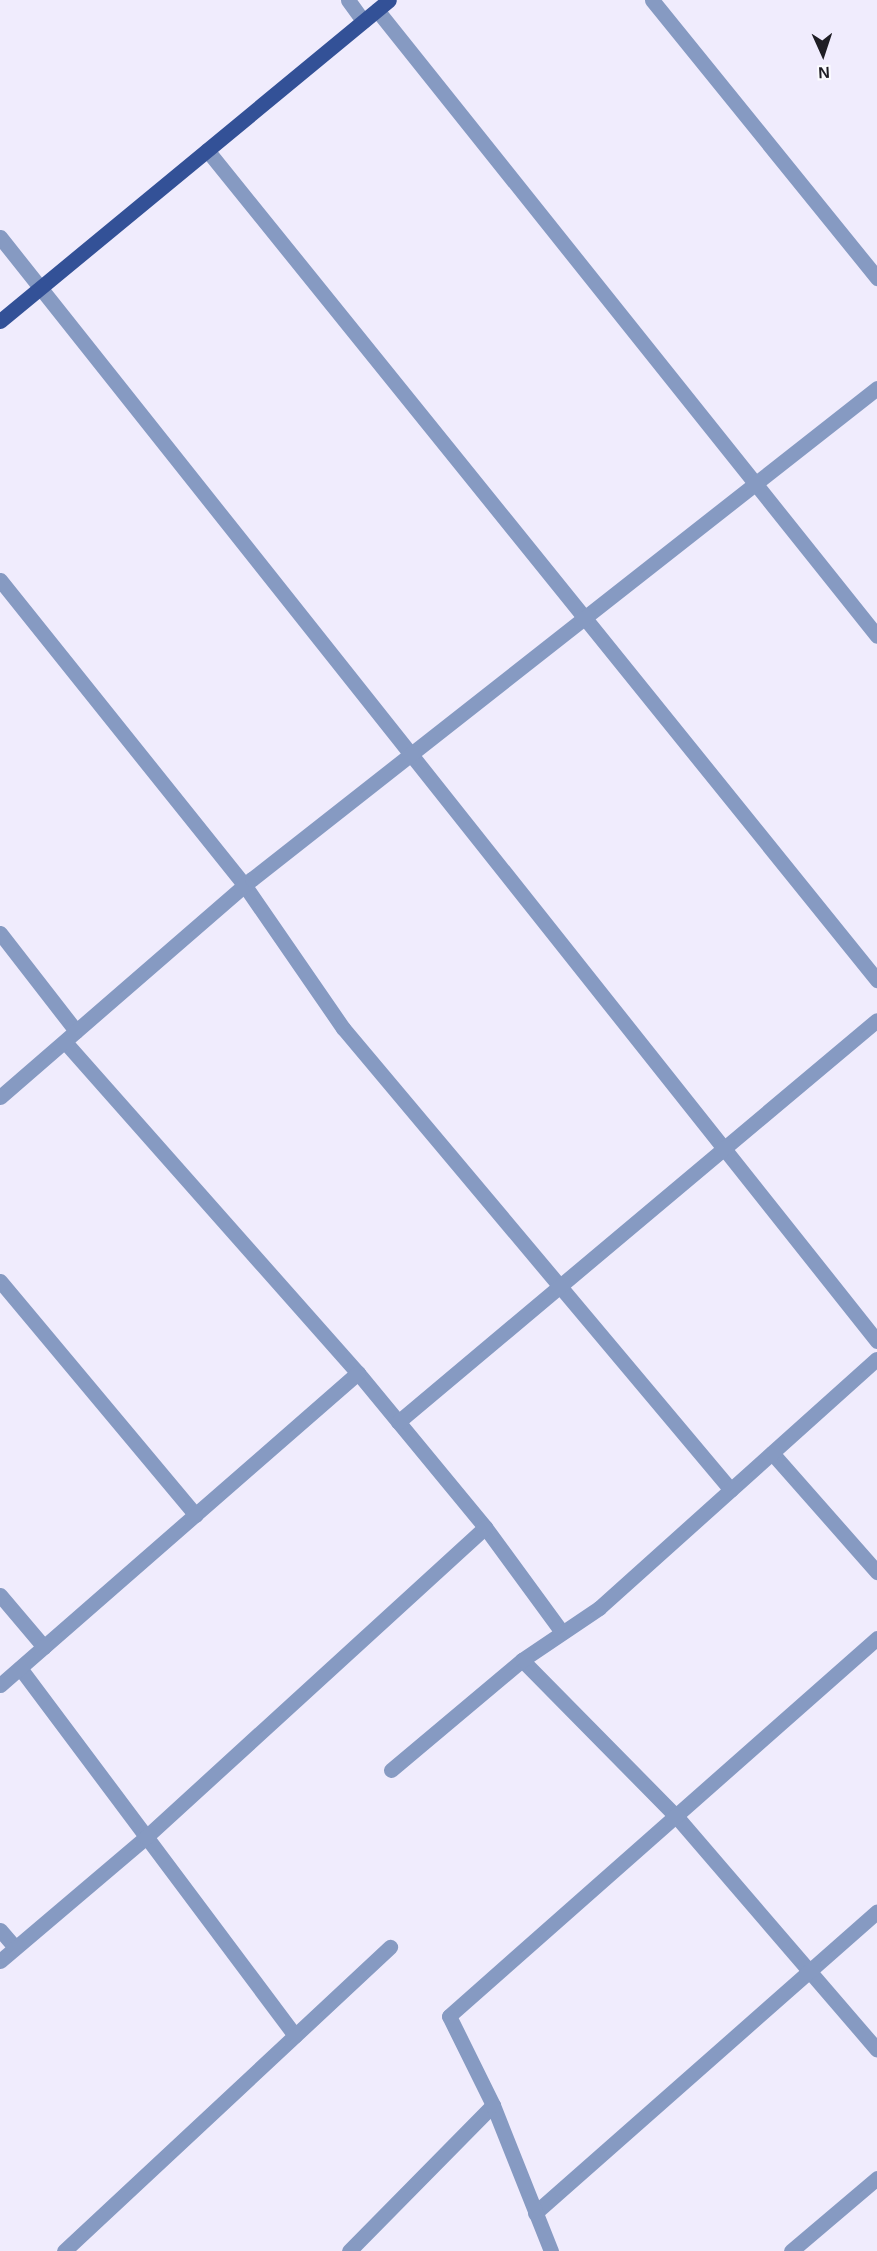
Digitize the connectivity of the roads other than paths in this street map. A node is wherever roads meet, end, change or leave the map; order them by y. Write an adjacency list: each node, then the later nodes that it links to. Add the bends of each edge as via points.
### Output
1 (348, 0): 4 (street)
2 (652, 0): 7 (street)
3 (383, 5): 4 (main road); 11 (street)
4 (363, 21): 5 (main road)
5 (207, 150): 8 (main road); 13 (street)
6 (0, 237): 8 (street)
7 (877, 278)
8 (42, 286): 9 (main road); 15 (street)
9 (0, 321)
10 (877, 388): 11 (street)
11 (757, 486): 13 (street); 14 (street)
12 (0, 580): 16 (street)
13 (588, 617): 15 (street); 18 (street)
14 (877, 636)
15 (412, 754): 16 (street); 23 (street)
16 (245, 886): 20 (street); 25 (street, via 343,1028)
17 (0, 933): 20 (street)
18 (877, 980)
19 (877, 1020): 23 (street)
20 (76, 1031): 21 (street)
21 (64, 1042): 22 (street); 28 (street)
22 (0, 1097)
23 (724, 1149): 25 (street); 26 (street)
24 (0, 1281): 32 (street)
25 (560, 1286): 29 (street); 31 (street)
26 (877, 1341)
27 (877, 1359): 30 (street)
28 (358, 1374): 29 (street); 32 (street)
29 (399, 1422): 33 (street)
30 (772, 1453): 31 (street); 34 (street)
31 (731, 1490): 36 (street, via 599,1608)
32 (196, 1515): 38 (street)
33 (485, 1527): 36 (street); 44 (street)
34 (877, 1572)
35 (0, 1595): 38 (street)
36 (561, 1631): 39 (street)
37 (877, 1638): 43 (street)
38 (44, 1647): 40 (street)
39 (522, 1660): 42 (street); 43 (street)
40 (20, 1668): 41 (street); 44 (street)
41 (0, 1685)
42 (391, 1770)
43 (676, 1816): 50 (street); 53 (street, via 449,2016)
44 (146, 1837): 47 (street); 51 (street)
45 (877, 1911): 50 (street)
46 (0, 1930): 47 (street)
47 (15, 1947): 49 (street)
48 (390, 1947): 51 (street)
49 (0, 1961)
50 (808, 1970): 52 (street); 55 (street)
51 (295, 2035): 56 (street)
52 (877, 2050)
53 (493, 2105): 55 (street); 57 (street)
54 (877, 2178): 59 (street)
55 (536, 2212): 58 (street)
56 (64, 2251)
57 (349, 2251)
58 (551, 2251)
59 (791, 2251)

